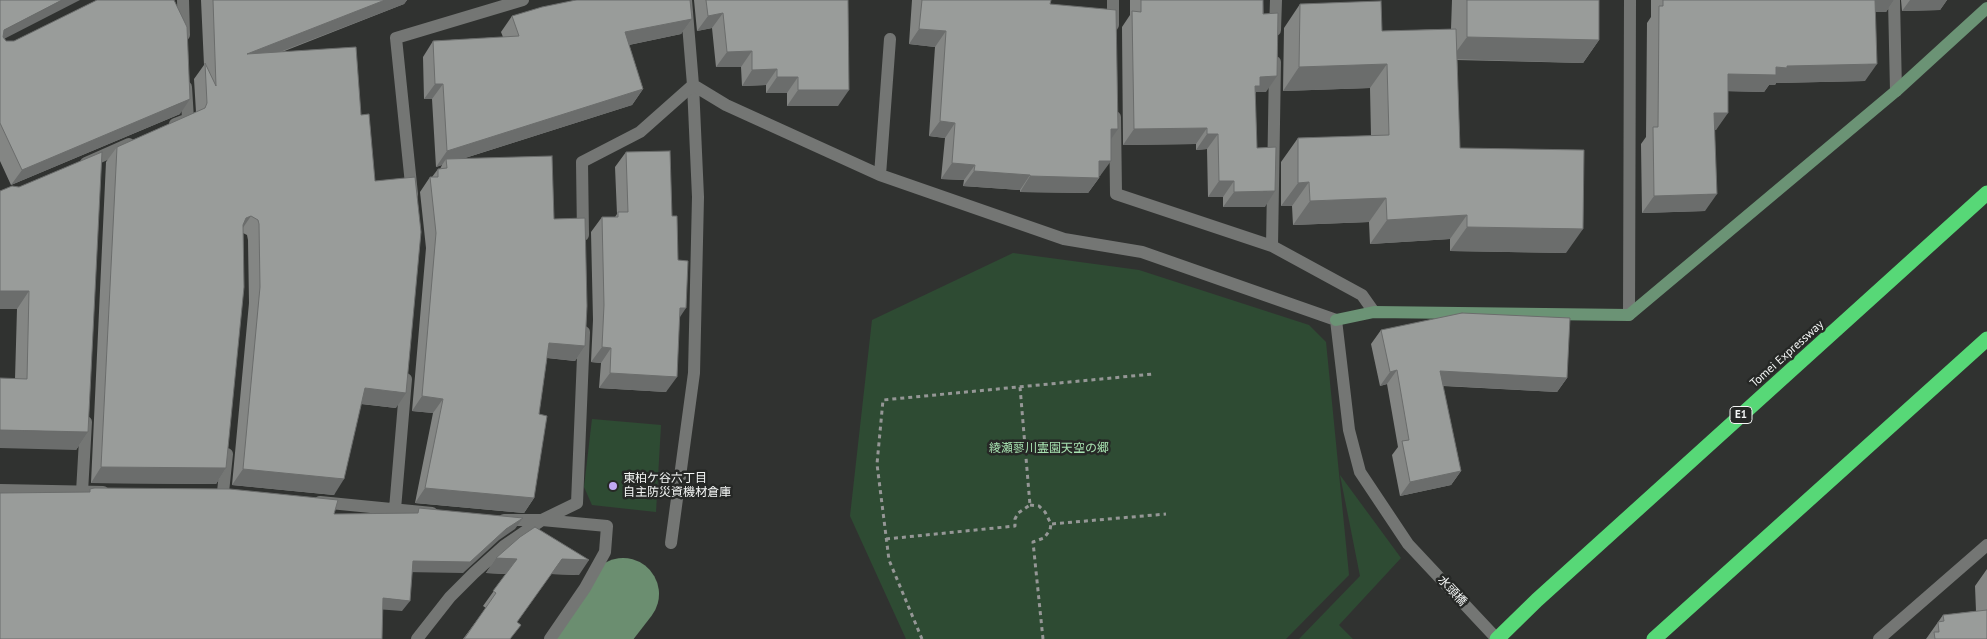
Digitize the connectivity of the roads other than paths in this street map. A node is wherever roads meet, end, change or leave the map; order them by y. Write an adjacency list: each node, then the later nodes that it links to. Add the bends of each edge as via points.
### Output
1 (183, 0): 11 (street)
2 (523, 0): 21 (street, via 396,38)
3 (686, 0): 13 (street)
4 (1113, 0): 10 (street)
5 (1276, 0): 22 (street)
6 (1630, 0): 25 (street)
7 (1894, 0): 14 (street)
8 (1987, 8): 14 (street)
9 (890, 39): 19 (street)
10 (1113, 39)
11 (185, 50)
12 (186, 79): 16 (street, via 188,119)
13 (693, 85): 19 (street, via 726,105); 23 (street, via 640,132 582,162); 41 (street, via 698,197 694,373)
14 (1896, 91): 25 (street)
15 (1114, 107): 22 (street, via 1116,194)
16 (161, 130)
17 (143, 138): 18 (street, via 98,162)
18 (72, 168)
19 (880, 175): 27 (street, via 1064,239 1142,252)
20 (1987, 193): 45 (highway, Tomei Expressway / E1, via 1536,600)
21 (414, 207)
22 (1272, 246): 24 (street, via 1362,295)
23 (584, 251)
24 (1374, 312): 25 (street); 27 (street)
25 (1629, 314)
26 (585, 320): 40 (street, via 577,503)
27 (1336, 320): 45 (street, 水頭橋, via 1349,430 1360,472 1408,544)
28 (1987, 339): 46 (highway)
29 (407, 368): 37 (street)
30 (86, 413): 33 (street)
31 (228, 445): 35 (street)
32 (0, 490): 33 (street)
33 (82, 492): 34 (street)
34 (120, 492)
35 (223, 493)
36 (309, 501): 37 (street)
37 (395, 509): 38 (street)
38 (442, 514)
39 (488, 518): 40 (street)
40 (542, 520): 43 (street, via 504,546 474,573); 44 (street, via 607,526 605,552)
41 (671, 543)
42 (1987, 545): 47 (street)
43 (417, 639)
44 (550, 639)
45 (1497, 639)
46 (1654, 639)
47 (1879, 639)

